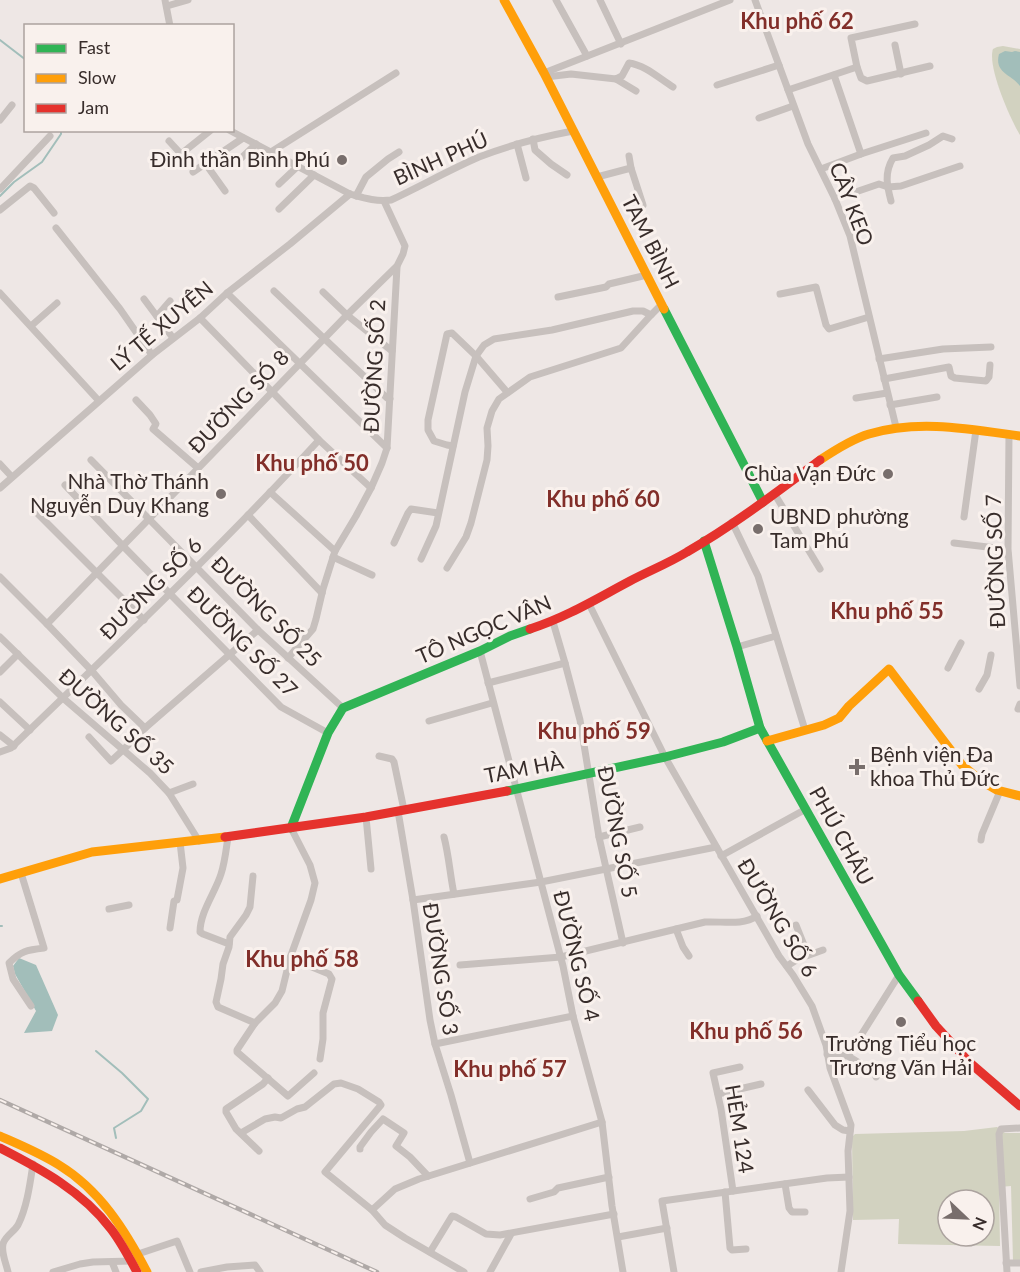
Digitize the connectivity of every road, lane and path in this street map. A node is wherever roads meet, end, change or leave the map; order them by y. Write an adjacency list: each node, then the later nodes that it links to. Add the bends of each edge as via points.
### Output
1 (188, 0): 7 (street)
2 (504, 0): 18 (main road, TAM BÌNH)
3 (556, 0): 12 (street)
4 (600, 0): 10 (street)
5 (730, 0): 10 (street)
6 (755, 0): 13 (street, CÂY KEO)
7 (166, 3): 8 (street)
8 (168, 24)
9 (915, 24): 15 (street, via 851,38)
10 (621, 44): 12 (street)
11 (895, 45): 17 (street)
12 (587, 56): 18 (street)
13 (779, 65): 21 (street); 23 (street, CÂY KEO)
14 (930, 66): 17 (street)
15 (857, 67): 17 (street, via 861,78 867,81); 19 (street)
16 (396, 74): 40 (street)
17 (902, 74)
18 (545, 75): 20 (street); 29 (main road, TAM BÌNH)
19 (834, 75): 23 (street); 42 (street)
20 (616, 79): 22 (street, via 629,63); 24 (street)
21 (717, 85)
22 (673, 87)
23 (789, 90): 26 (street, CÂY KEO)
24 (636, 91)
25 (12, 105): 27 (street)
26 (793, 106): 28 (street); 49 (street, CÂY KEO)
27 (1, 118)
28 (759, 118)
29 (573, 130): 35 (street, BÌNH PHÚ); 53 (main road, TAM BÌNH)
30 (208, 132): 37 (street, via 181,154)
31 (232, 132): 34 (street, BÌNH PHÚ)
32 (926, 133): 42 (street)
33 (50, 136): 55 (street)
34 (243, 138): 38 (street, BÌNH PHÚ); 44 (street)
35 (533, 139): 39 (street, BÌNH PHÚ); 52 (street, via 536,150)
36 (952, 139): 57 (street, via 943,136 929,146 893,158 887,170)
37 (169, 141)
38 (256, 144): 40 (street, BÌNH PHÚ); 45 (street)
39 (517, 144): 54 (street); 61 (street, BÌNH PHÚ)
40 (271, 152): 47 (street, BÌNH PHÚ)
41 (399, 152): 59 (street, LÝ TẾ XUYÊN, via 366,177)
42 (861, 154): 49 (street)
43 (629, 156): 48 (street)
44 (205, 163): 50 (street); 58 (street)
45 (235, 164)
46 (960, 166): 57 (street)
47 (297, 167): 51 (street, BÌNH PHÚ); 56 (street)
48 (631, 168): 53 (street); 63 (street)
49 (821, 169): 60 (street, CÂY KEO)
50 (193, 172)
51 (314, 175): 59 (street, BÌNH PHÚ); 64 (street)
52 (567, 175)
53 (597, 177): 69 (main road, TAM BÌNH)
54 (526, 178)
55 (2, 184)
56 (279, 184)
57 (888, 187): 60 (street, via 879,184); 62 (street)
58 (225, 191)
59 (353, 195): 61 (street, BÌNH PHÚ); 73 (street, LÝ TẾ XUYÊN)
60 (835, 199): 83 (street, CÂY KEO, via 850,236)
61 (384, 201): 68 (street, ĐƯỜNG SÓ 8, via 405,246)
62 (891, 201)
63 (643, 205)
64 (279, 209)
65 (0, 210): 66 (street, via 30,186)
66 (54, 213)
67 (56, 228): 90 (street)
68 (397, 266): 80 (street, ĐƯỜNG SÓ 8); 89 (street, ĐƯỜNG SỐ 2)
69 (647, 275): 75 (street); 79 (main road, TAM BÌNH)
70 (274, 291): 87 (street)
71 (323, 292): 80 (street)
72 (0, 293): 85 (street)
73 (227, 293): 84 (street, LÝ TẾ XUYÊN); 93 (street)
74 (780, 294): 83 (street, via 816,287 829,329)
75 (558, 297)
76 (144, 299): 82 (street)
77 (170, 301): 82 (street)
78 (57, 303): 85 (street)
79 (662, 304): 81 (street); 121 (main road, TAM BÌNH)
80 (347, 315): 87 (street, ĐƯỜNG SÓ 8); 89 (street)
81 (651, 315): 91 (street, via 633,312 494,339); 97 (street, via 621,348 530,377)
82 (157, 316): 86 (street)
83 (869, 317): 92 (street, CÂY KEO)
84 (200, 318): 86 (street, LÝ TẾ XUYÊN); 96 (street)
85 (32, 326): 103 (street)
86 (174, 338): 90 (street, LÝ TẾ XUYÊN)
87 (324, 339): 93 (street, ĐƯỜNG SÓ 8); 101 (street)
88 (991, 347): 92 (street, via 942,348)
89 (392, 351): 101 (street, ĐƯỜNG SỐ 2)
90 (152, 355): 103 (street, LÝ TẾ XUYÊN)
91 (476, 356): 97 (street); 110 (street); 110 (street, via 452,333 447,334 428,430 434,441)
92 (879, 359): 95 (street, CÂY KEO)
93 (300, 363): 96 (street, ĐƯỜNG SÓ 8); 111 (street)
94 (990, 365): 95 (street, via 986,381 955,378 948,367)
95 (884, 379): 98 (street, CÂY KEO)
96 (272, 392): 109 (street); 114 (street, ĐƯỜNG SÓ 8)
97 (507, 392): 136 (street, via 492,411 487,428 489,446 476,509 466,537)
98 (888, 393): 100 (street); 104 (street, CÂY KEO)
99 (937, 397): 104 (street)
100 (856, 398)
101 (390, 399): 111 (street, ĐƯỜNG SỐ 2)
102 (136, 400): 114 (street, via 156,424 153,429)
103 (99, 401): 115 (street, LÝ TẾ XUYÊN)
104 (890, 405): 105 (street, CÂY KEO)
105 (896, 427): 106 (main road, TÔ NGỌC VÂN, via 927,425); 120 (main road, TÔ NGỌC VÂN, via 850,442)
106 (976, 430): 107 (main road, TÔ NGỌC VÂN); 125 (street)
107 (1009, 434): 108 (main road, TÔ NGỌC VÂN); 133 (street, ĐƯỜNG SỐ 7)
108 (1020, 436)
109 (319, 440): 118 (street); 119 (street, ĐƯỜNG SỐ 6)
110 (453, 446): 123 (street)
111 (387, 448): 118 (street, ĐƯỜNG SỐ 2)
112 (91, 460): 126 (street, ĐƯỜNG SỐ 25)
113 (0, 464): 115 (street)
114 (198, 468): 126 (street, ĐƯỜNG SÓ 8)
115 (12, 477): 117 (street, LÝ TẾ XUYÊN)
116 (65, 485): 131 (street, ĐƯỜNG SỐ 27)
117 (0, 488)
118 (371, 488): 132 (street, ĐƯỜNG SỐ 2)
119 (270, 492): 124 (street, ĐƯỜNG SỐ 6); 132 (street)
120 (774, 493): 121 (main road, TÔ NGỌC VÂN); 137 (street)
121 (763, 502): 127 (main road, TÔ NGỌC VÂN)
122 (33, 509): 138 (street)
123 (438, 513): 129 (street, via 411,509); 134 (street)
124 (248, 515): 135 (street, ĐƯỜNG SỐ 6); 141 (street)
125 (964, 517)
126 (149, 519): 131 (street, ĐƯỜNG SÓ 8); 135 (street, ĐƯỜNG SỐ 25)
127 (732, 522): 128 (main road, TÔ NGỌC VÂN); 148 (street, via 758,576)
128 (704, 542): 143 (main road, TÔ NGỌC VÂN); 151 (main road, PHÚ CHÂU)
129 (394, 543)
130 (954, 543): 133 (street, via 996,548 999,554)
131 (123, 546): 138 (street, ĐƯỜNG SÓ 8); 142 (street, ĐƯỜNG SỐ 27)
132 (334, 554): 139 (street); 141 (street, ĐƯỜNG SỐ 2)
133 (1008, 554): 162 (street, ĐƯỜNG SỐ 7)
134 (421, 558)
135 (197, 567): 142 (street, ĐƯỜNG SỐ 6); 147 (street, ĐƯỜNG SỐ 25)
136 (447, 568)
137 (820, 569)
138 (97, 572): 144 (street); 146 (street, ĐƯỜNG SÓ 8)
139 (372, 575)
140 (0, 577): 146 (street)
141 (322, 593): 156 (street, ĐƯỜNG SỐ 2, via 313,629)
142 (170, 594): 144 (street, ĐƯỜNG SỐ 6); 154 (street, ĐƯỜNG SỐ 27)
143 (589, 604): 145 (main road, TÔ NGỌC VÂN); 181 (street, ĐƯỜNG SỐ 6)
144 (144, 620): 159 (street, ĐƯỜNG SỐ 6)
145 (553, 622): 152 (main road, TÔ NGỌC VÂN); 157 (street, ĐƯỜNG SỐ 5)
146 (47, 624): 159 (street)
147 (258, 630): 154 (street); 156 (street, ĐƯỜNG SỐ 25)
148 (776, 636): 151 (street); 172 (street)
149 (0, 638): 153 (street, ĐƯỜNG SỐ 35)
150 (961, 643): 158 (street)
151 (737, 647): 170 (main road, PHÚ CHÂU)
152 (480, 651): 161 (street, ĐƯỜNG SỐ 4); 167 (main road, TÔ NGỌC VÂN)
153 (18, 654): 160 (street); 164 (street, ĐƯỜNG SỐ 35)
154 (230, 654): 169 (street); 173 (street, ĐƯỜNG SỐ 27, via 280,707)
155 (991, 655): 163 (street)
156 (288, 658): 167 (street, ĐƯỜNG SỐ 25)
157 (565, 663): 161 (street); 182 (street, ĐƯỜNG SỐ 5)
158 (948, 668)
159 (92, 671): 164 (street, ĐƯỜNG SỐ 6); 169 (street)
160 (0, 672)
161 (488, 683): 166 (street, ĐƯỜNG SỐ 4)
162 (1020, 686)
163 (979, 689)
164 (63, 698): 171 (street, ĐƯỜNG SỐ 6); 178 (street, ĐƯỜNG SỐ 35)
165 (0, 702): 171 (street)
166 (492, 703): 168 (street); 184 (street, ĐƯỜNG SỐ 4)
167 (343, 708): 173 (main road)
168 (429, 722)
169 (145, 728): 178 (street)
170 (760, 728): 176 (main road, PHÚ CHÂU); 181 (main road, TAM HÀ)
171 (30, 730): 177 (street, ĐƯỜNG SỐ 6)
172 (806, 730): 176 (main road); 185 (main road, via 838,718 890,669 962,765)
173 (328, 733): 192 (main road)
174 (0, 735): 177 (street)
175 (89, 737): 178 (street, via 111,761)
176 (767, 741): 188 (main road, PHÚ CHÂU)
177 (14, 746): 179 (street, ĐƯỜNG SỐ 6)
178 (123, 750): 186 (street, ĐƯỜNG SỐ 35)
179 (0, 753)
180 (379, 756): 189 (street, ĐƯỜNG SỐ 3, via 394,762)
181 (665, 757): 182 (main road, TAM HÀ); 199 (street, ĐƯỜNG SỐ 6)
182 (589, 775): 184 (main road, TAM HÀ); 195 (street, ĐƯỜNG SỐ 5)
183 (193, 784): 186 (street)
184 (516, 789): 189 (main road, TAM HÀ); 206 (street, ĐƯỜNG SỐ 4)
185 (1000, 791): 187 (main road); 196 (street)
186 (169, 793): 197 (street, ĐƯỜNG SỐ 35)
187 (1020, 796)
188 (806, 809): 200 (street); 224 (main road, PHÚ CHÂU)
189 (401, 811): 190 (main road, TAM HÀ); 208 (street, ĐƯỜNG SỐ 3)
190 (366, 817): 192 (main road, TAM HÀ); 201 (street)
191 (640, 827): 195 (street)
192 (291, 828): 193 (main road); 221 (street, via 315,883)
193 (228, 837): 197 (main road); 216 (street, via 225,860 200,932)
194 (444, 837): 207 (street)
195 (599, 837): 202 (street, ĐƯỜNG SỐ 5)
196 (981, 840)
197 (199, 841): 198 (main road)
198 (180, 842): 203 (main road, via 92,852); 213 (street, via 183,874)
199 (716, 847): 200 (street, ĐƯỜNG SỐ 6); 202 (street)
200 (721, 856): 211 (street, ĐƯỜNG SỐ 6)
201 (371, 869)
202 (606, 869): 206 (street); 215 (street, ĐƯỜNG SỐ 5)
203 (21, 873): 205 (main road); 225 (street, via 44,948 18,954 9,963 12,979)
204 (253, 876): 216 (street, via 250,907 230,937)
205 (0, 879)
206 (541, 882): 207 (street); 220 (street, ĐƯỜNG SỐ 4)
207 (454, 894): 208 (street)
208 (413, 900): 228 (street, ĐƯỜNG SỐ 3)
209 (129, 905): 210 (street)
210 (109, 909)
211 (757, 916): 214 (street, via 749,921 705,922); 223 (street, ĐƯỜNG SỐ 6)
212 (796, 925): 218 (street)
213 (170, 928)
214 (676, 929): 215 (street); 219 (street)
215 (622, 943): 220 (street)
216 (230, 944): 227 (street, via 216,1002 218,1007)
217 (824, 950): 218 (street)
218 (808, 955): 223 (street)
219 (689, 956)
220 (561, 957): 222 (street); 226 (street, ĐƯỜNG SỐ 4)
221 (290, 958): 227 (street, via 282,990); 231 (street, via 329,974 332,979 323,1013)
222 (460, 965)
223 (786, 966): 229 (street, ĐƯỜNG SỐ 6, via 812,1006)
224 (899, 975): 230 (street); 239 (main road, PHÚ CHÂU, via 936,1026)
225 (31, 1006)
226 (573, 1016): 228 (street); 240 (street, ĐƯỜNG SỐ 4)
227 (255, 1023): 235 (street, via 237,1052)
228 (435, 1044): 248 (street, ĐƯỜNG SỐ 3)
229 (827, 1054): 230 (street); 242 (street, ĐƯỜNG SỐ 6)
230 (848, 1056): 234 (street)
231 (320, 1059)
232 (740, 1066): 238 (street, HẺM 124, via 713,1073)
233 (314, 1073): 235 (street, via 288,1096)
234 (876, 1077)
235 (268, 1078): 243 (street, via 226,1109)
236 (761, 1084): 238 (street)
237 (808, 1090): 242 (street, via 835,1125)
238 (717, 1094): 254 (street, HẺM 124)
239 (1020, 1106)
240 (602, 1122): 248 (street); 251 (street, ĐƯỜNG SỐ 4)
241 (1020, 1128): 266 (street, via 1001,1129 999,1134)
242 (850, 1131): 252 (street, ĐƯỜNG SỐ 6)
243 (241, 1133): 247 (street); 256 (street, via 265,1119 281,1118 305,1107 334,1084 358,1089 381,1105 325,1172)
244 (0, 1136): 264 (main road, via 81,1180 118,1221)
245 (0, 1148): 249 (main road)
246 (360, 1149): 250 (street, via 383,1119 404,1133 396,1146)
247 (259, 1151)
248 (470, 1163): 250 (street)
249 (33, 1164): 264 (main road, via 87,1201); 269 (street, via 18,1225 3,1244)
250 (428, 1176): 256 (street, via 395,1189)
251 (609, 1177): 255 (street, via 558,1188); 258 (street, ĐƯỜNG SỐ 4)
252 (849, 1177): 253 (street); 281 (street, ĐƯỜNG SỐ 6, via 850,1211)
253 (785, 1184): 254 (street); 257 (street, via 789,1208 792,1212)
254 (729, 1191): 259 (street, via 662,1201); 262 (street, HẺM 124, via 730,1248)
255 (530, 1199)
256 (372, 1210): 263 (street, via 385,1225)
257 (805, 1212)
258 (614, 1214): 260 (street); 261 (street, ĐƯỜNG SỐ 4)
259 (667, 1228): 261 (street); 280 (street)
260 (511, 1233): 263 (street, via 486,1234 452,1216); 278 (street)
261 (618, 1237): 279 (street, ĐƯỜNG SỐ 4)
262 (746, 1249)
263 (430, 1252): 277 (street)
264 (135, 1258): 265 (street); 272 (main road); 273 (main road); 274 (street, via 177,1241)
265 (112, 1262): 268 (street, via 80,1264); 271 (street)
266 (1006, 1263): 267 (street); 282 (street)
267 (1020, 1263)
268 (61, 1271): 270 (street)
269 (8, 1272)
270 (52, 1272)
271 (116, 1272)
272 (137, 1272)
273 (147, 1272)
274 (190, 1272)
275 (201, 1272): 276 (street, via 255,1265)
276 (260, 1272)
277 (464, 1272)
278 (490, 1272)
279 (623, 1272)
280 (674, 1272)
281 (841, 1272)
282 (1007, 1272)

